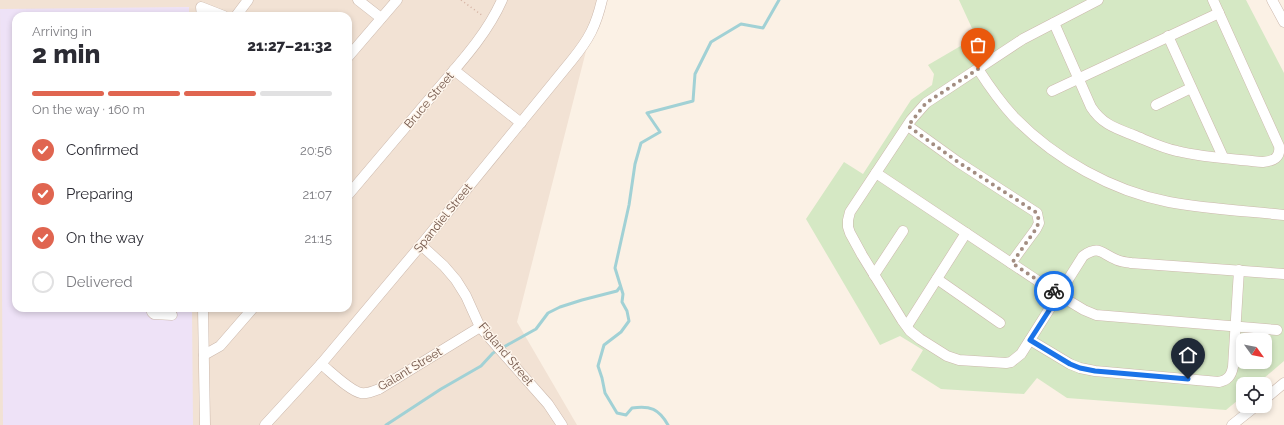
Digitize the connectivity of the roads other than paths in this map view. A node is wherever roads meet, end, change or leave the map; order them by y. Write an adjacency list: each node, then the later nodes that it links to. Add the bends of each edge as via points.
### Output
1 (248, 0): 11 (street)
2 (358, 0): 13 (street)
3 (397, 0): 13 (street)
4 (502, 0): 19 (street, Bruce Street, via 491,22)
5 (602, 0): 24 (street, Spandiel Street, via 593,30 585,43)
6 (1098, 0): 15 (street)
7 (1213, 0): 12 (street)
8 (1272, 0): 14 (street)
9 (199, 8): 10 (street)
10 (212, 12)
11 (239, 12)
12 (1219, 13): 16 (street); 26 (street, via 1280,150 1271,161)
13 (381, 18): 17 (street)
14 (1284, 22)
15 (1054, 23): 18 (street); 20 (street)
16 (1168, 36): 20 (street); 21 (street)
17 (352, 52)
18 (978, 69): 25 (street, via 926,103); 29 (street, via 1014,117 1037,138 1095,176 1131,192 1169,202)
19 (454, 70): 24 (street); 28 (street, Bruce Street)
20 (1078, 78): 22 (street); 26 (street, via 1095,113 1110,125 1176,151)
21 (1191, 88): 23 (street); 26 (street)
22 (1052, 90)
23 (1156, 105)
24 (521, 124): 32 (street, Spandiel Street)
25 (908, 126): 27 (street); 33 (street, via 1037,213 1039,223)
26 (1223, 158)
27 (876, 173): 31 (street); 36 (street, via 850,212 848,220 850,233)
28 (352, 189)
29 (1284, 215)
30 (904, 231): 36 (street)
31 (966, 233): 33 (street); 37 (street)
32 (421, 245): 44 (street, Figland Street, via 456,280); 50 (street, Spandiel Street)
33 (1012, 263): 38 (street)
34 (1239, 270): 35 (street); 38 (street, via 1120,261 1101,250 1095,250 1083,256); 46 (street)
35 (1284, 274)
36 (874, 275): 45 (street)
37 (937, 280): 43 (street); 45 (street)
38 (1059, 295): 46 (street, via 1096,315); 48 (street)
39 (152, 312): 42 (street)
40 (203, 312): 49 (street)
41 (249, 312): 49 (street, via 220,346)
42 (172, 315)
43 (1000, 323)
44 (480, 326): 50 (street, Galant Street, via 379,389 368,393 353,390); 56 (street, Figland Street, via 548,404)
45 (907, 326): 48 (street, via 920,339 947,356 959,360 1011,362 1021,354)
46 (1235, 326): 47 (street); 48 (street, via 1232,374 1219,382 1080,368)
47 (1277, 330)
48 (1030, 340)
49 (204, 355): 54 (street)
50 (321, 364): 55 (street, Spandiel Street)
51 (1284, 383): 52 (street)
52 (1272, 393)
53 (1247, 413): 57 (street)
54 (205, 425)
55 (265, 425)
56 (562, 425)
57 (1232, 425)

